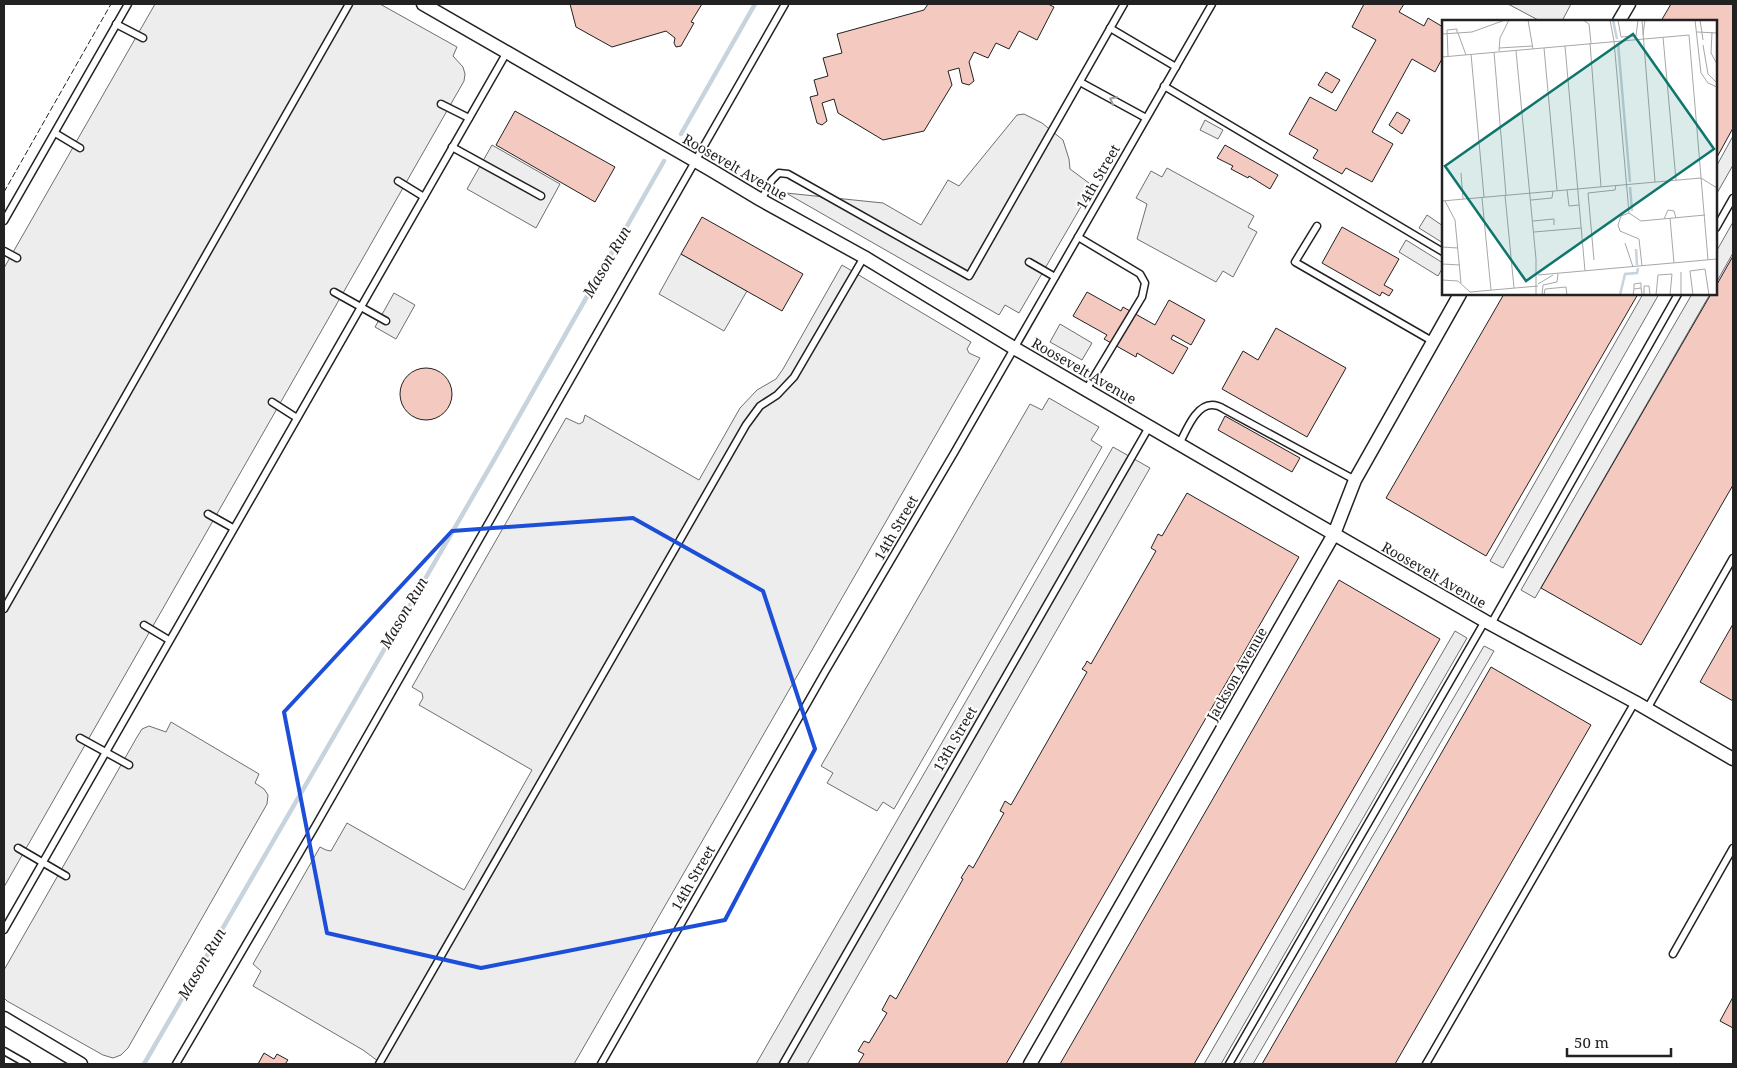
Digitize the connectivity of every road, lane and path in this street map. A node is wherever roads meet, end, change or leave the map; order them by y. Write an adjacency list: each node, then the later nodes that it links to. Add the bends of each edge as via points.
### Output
1 (128, 4): 9 (lane)
2 (349, 4): 55 (lane)
3 (423, 4): 12 (street, Roosevelt Avenue)
4 (786, 4): 22 (lane)
5 (1124, 4): 10 (lane)
6 (1212, 4): 13 (lane, 14th Street)
7 (1630, 4): 8 (street)
8 (1620, 20)
9 (116, 24): 11 (lane); 19 (lane)
10 (1110, 28): 13 (lane); 14 (lane)
11 (143, 38)
12 (507, 52): 17 (lane); 22 (street, Roosevelt Avenue)
13 (1176, 67): 15 (lane, 14th Street)
14 (1080, 82): 18 (lane, one-way to 14); 27 (lane, via 969,276 788,174 779,173)
15 (1164, 86): 18 (lane, 14th Street); 33 (lane)
16 (442, 104): 17 (lane)
17 (469, 118): 20 (lane)
18 (1146, 118): 31 (lane, 14th Street)
19 (54, 133): 21 (lane); 28 (lane)
20 (452, 147): 24 (lane); 25 (lane)
21 (80, 148)
22 (696, 161): 27 (street, Roosevelt Avenue); 75 (lane)
23 (398, 181): 25 (lane)
24 (541, 196)
25 (424, 197): 41 (lane)
26 (1733, 198): 30 (lane)
27 (761, 200): 34 (street, Roosevelt Avenue)
28 (4, 221)
29 (1317, 226): 43 (lane, via 1295,262)
30 (1717, 226)
31 (1078, 237): 37 (lane, 14th Street); 45 (lane, via 1140,274 1145,283 1142,297)
32 (4, 251): 35 (lane)
33 (1442, 251)
34 (864, 257): 44 (street, Roosevelt Avenue); 76 (lane, via 794,377 777,395 760,406 746,425)
35 (17, 258)
36 (1029, 262): 37 (lane)
37 (1055, 276): 44 (lane, 14th Street)
38 (334, 292): 41 (lane)
39 (1459, 295): 43 (street, Jackson Avenue)
40 (1677, 295): 56 (lane)
41 (361, 307): 42 (lane); 47 (lane)
42 (386, 322)
43 (1432, 341): 50 (street, Jackson Avenue)
44 (1014, 348): 45 (street, Roosevelt Avenue); 77 (lane, 14th Street)
45 (1086, 390): 48 (street, Roosevelt Avenue)
46 (272, 402): 47 (lane)
47 (297, 418): 52 (lane)
48 (1149, 427): 49 (street, Roosevelt Avenue); 78 (lane, 13th Street)
49 (1179, 444): 50 (lane, via 1195,416 1204,407 1213,405); 53 (street, Roosevelt Avenue)
50 (1356, 480): 53 (street, Jackson Avenue)
51 (208, 514): 52 (lane)
52 (233, 528): 58 (lane)
53 (1334, 534): 56 (street, Roosevelt Avenue); 79 (street, Jackson Avenue)
54 (1733, 558): 60 (lane)
55 (4, 609)
56 (1488, 623): 59 (street, Roosevelt Avenue); 80 (lane)
57 (144, 625): 58 (lane)
58 (169, 640): 62 (lane)
59 (1635, 702): 60 (street, Roosevelt Avenue); 81 (lane)
60 (1647, 709): 63 (street, Roosevelt Avenue)
61 (80, 738): 62 (lane)
62 (105, 752): 64 (lane); 67 (lane)
63 (1733, 759)
64 (129, 765)
65 (18, 848): 67 (lane)
66 (1733, 848): 70 (lane)
67 (42, 862): 68 (lane); 69 (lane)
68 (66, 876)
69 (4, 930)
70 (1673, 954)
71 (4, 1018): 74 (street)
72 (4, 1051): 73 (lane)
73 (27, 1064)
74 (81, 1064)
75 (176, 1064)
76 (379, 1064)
77 (601, 1064)
78 (783, 1064)
79 (1030, 1064)
80 (1230, 1064)
81 (1426, 1064)

